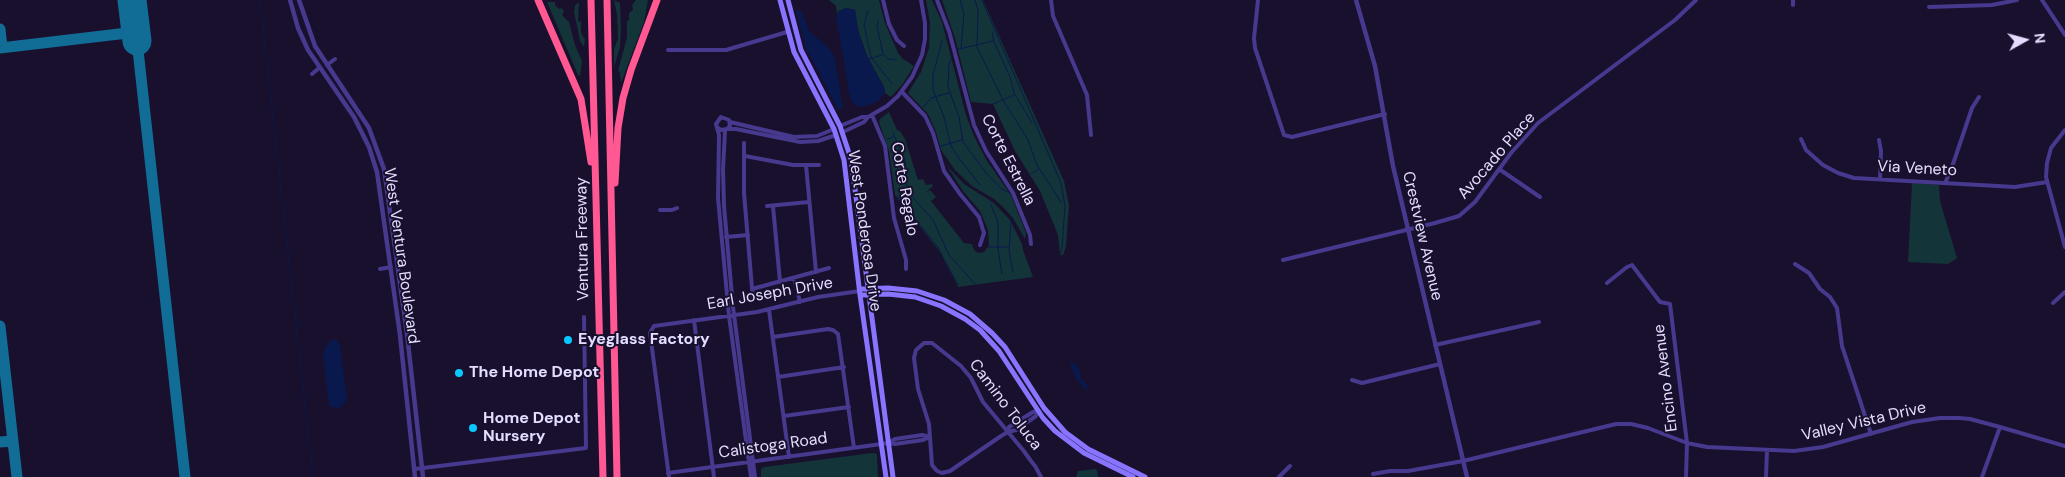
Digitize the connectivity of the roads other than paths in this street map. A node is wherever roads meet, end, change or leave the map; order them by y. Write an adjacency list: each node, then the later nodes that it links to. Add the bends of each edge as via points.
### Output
1 (290, 0): 26 (street, West Ventura Boulevard, via 298,28)
2 (299, 0): 25 (street, West Ventura Boulevard, via 315,46)
3 (538, 0): 50 (highway, via 581,99)
4 (591, 0): 50 (highway, Ventura Freeway)
5 (607, 0): 52 (highway, Ventura Freeway)
6 (657, 0): 52 (highway, via 625,90)
7 (780, 0): 20 (main road, West Ponderosa Drive)
8 (788, 0): 19 (main road, West Ponderosa Drive)
9 (883, 0): 22 (street, via 889,24)
10 (921, 0): 28 (street, via 925,23 924,47 916,70)
11 (937, 0): 61 (street, Corte Estrella, via 952,41 974,125 1016,199)
12 (1051, 0): 39 (street, via 1053,16 1087,95)
13 (1258, 0): 30 (street, via 1255,48 1282,131 1287,136)
14 (1356, 0): 30 (street, Crestview Avenue, via 1376,66)
15 (1696, 0): 46 (street, Avocado Place, via 1675,20 1538,123)
16 (2017, 0): 18 (street, via 1985,6)
17 (2042, 0): 21 (street)
18 (1929, 7)
19 (794, 30): 20 (main road); 33 (main road, West Ponderosa Drive)
20 (787, 32): 23 (street, via 726,50); 37 (main road, West Ponderosa Drive, via 799,63)
21 (2065, 35)
22 (904, 46)
23 (668, 50)
24 (334, 59): 25 (street)
25 (326, 63): 26 (street); 87 (street, West Ventura Boulevard, via 359,110 382,159)
26 (318, 67): 27 (street); 66 (street, West Ventura Boulevard, via 354,117 374,161)
27 (312, 74)
28 (902, 92): 31 (street); 62 (street, via 925,116 944,170 979,218 984,233)
29 (1979, 97): 49 (street)
30 (1385, 114): 58 (street, Crestview Avenue)
31 (870, 116): 33 (street); 38 (street); 69 (street, Corte Regalo, via 885,146 895,227)
32 (730, 122): 34 (street, via 726,117 719,118); 35 (street); 37 (street, via 794,137)
33 (840, 126): 37 (main road); 38 (main road, West Ponderosa Drive)
34 (718, 128): 35 (street); 60 (street, via 718,191)
35 (726, 130): 37 (street, via 736,129 800,142 818,141); 60 (street, via 722,180)
36 (2065, 130): 48 (street, via 2051,148)
37 (835, 132): 38 (main road); 76 (main road, West Ponderosa Drive, via 846,169)
38 (843, 132): 75 (main road, West Ponderosa Drive, via 853,169)
39 (1091, 134)
40 (1801, 139): 47 (street, Via Veneto, via 1811,155 1830,169 1854,178)
41 (1879, 140): 47 (street)
42 (744, 143): 43 (street)
43 (744, 156): 44 (street); 59 (street)
44 (806, 165): 45 (street); 53 (street)
45 (819, 165)
46 (1499, 169): 51 (street); 58 (street, Avocado Place, via 1475,202 1459,216)
47 (1880, 179): 49 (street, Via Veneto)
48 (2046, 182): 49 (street, Via Veneto, via 2015,187); 63 (street)
49 (1945, 183)
50 (596, 197): 120 (highway, Ventura Freeway)
51 (1540, 197)
52 (611, 200): 121 (highway, Ventura Freeway)
53 (809, 202): 55 (street); 70 (street)
54 (767, 206): 55 (street)
55 (773, 206): 72 (street)
56 (677, 208): 57 (street)
57 (660, 210)
58 (1408, 230): 64 (street, Avocado Place); 90 (street, Crestview Avenue)
59 (748, 235): 60 (street); 74 (street)
60 (724, 237): 82 (street); 83 (street)
61 (1032, 244)
62 (980, 245)
63 (2065, 247)
64 (1283, 260)
65 (1795, 264): 101 (street, via 1809,273 1837,308 1842,346)
66 (391, 267): 68 (street); 88 (street, West Ventura Boulevard)
67 (829, 268): 70 (street)
68 (380, 269)
69 (906, 269)
70 (816, 272): 71 (street)
71 (794, 278): 72 (street); 79 (street)
72 (780, 282): 74 (street)
73 (1607, 283): 103 (street, Encino Avenue, via 1632,265 1660,302 1670,304)
74 (752, 289): 78 (street)
75 (869, 291): 76 (main road, Earl Joseph Drive); 96 (main road, Earl Joseph Drive, via 898,288 917,291 970,314 1005,347); 97 (main road, Earl Joseph Drive, via 915,297 965,319 999,351); 104 (main road, West Ponderosa Drive)
76 (860, 292): 79 (street, Earl Joseph Drive); 105 (main road, West Ponderosa Drive)
77 (2065, 292): 80 (street)
78 (753, 300)
79 (800, 302): 81 (street, Earl Joseph Drive)
80 (2054, 304)
81 (770, 310): 82 (street, Earl Joseph Drive); 89 (street)
82 (734, 315): 83 (street, Earl Joseph Drive); 110 (street)
83 (729, 316): 85 (street, Earl Joseph Drive); 110 (street)
84 (584, 317): 114 (street, via 586,448)
85 (694, 320): 113 (street); 117 (street, Earl Joseph Drive, via 654,326 650,333)
86 (1539, 322): 90 (street)
87 (407, 334): 88 (street); 114 (street, West Ventura Boulevard)
88 (400, 335): 115 (street, West Ventura Boulevard)
89 (773, 337): 92 (street, via 828,329 836,332 840,338); 93 (street)
90 (1435, 345): 91 (street, Crestview Avenue)
91 (1440, 364): 94 (street, via 1362,383); 111 (street, Crestview Avenue)
92 (844, 368): 93 (street); 95 (street)
93 (778, 377): 98 (street)
94 (1352, 380)
95 (849, 407): 98 (street); 107 (street)
96 (1043, 407): 97 (main road); 129 (main road, Earl Joseph Drive, via 1080,444)
97 (1038, 411): 100 (street, via 1029,421); 128 (main road, Earl Joseph Drive, via 1076,448)
98 (784, 416): 109 (street)
99 (2000, 427): 101 (street, Valley Vista Drive, via 1970,419 1940,418); 106 (street, Valley Vista Drive); 134 (street)
100 (1008, 432): 102 (street, via 945,473 932,465); 102 (street, Camino Toluca, via 983,402 961,366 935,344 926,343 919,346 914,360); 127 (street, Camino Toluca)
101 (1871, 434): 108 (street, Valley Vista Drive, via 1813,449)
102 (930, 437): 104 (street, Calistoga Road)
103 (1687, 442): 108 (street, Valley Vista Drive, via 1715,449); 111 (street, Valley Vista Drive, via 1648,428 1616,424); 132 (street, Encino Avenue)
104 (889, 443): 105 (street, Calistoga Road); 126 (main road, West Ponderosa Drive)
105 (881, 444): 107 (street, Calistoga Road); 125 (main road, West Ponderosa Drive)
106 (2065, 446)
107 (854, 448): 109 (street, Calistoga Road)
108 (1767, 450): 133 (street)
109 (789, 456): 110 (street, Calistoga Road)
110 (751, 462): 113 (street, Calistoga Road); 123 (street); 124 (street)
111 (1463, 462): 116 (street, Valley Vista Drive); 131 (street, Crestview Avenue)
112 (1290, 466): 130 (street)
113 (713, 467): 117 (street, Calistoga Road); 122 (street)
114 (423, 468): 115 (street); 119 (street, West Ventura Boulevard)
115 (415, 469): 118 (street, West Ventura Boulevard)
116 (1373, 474)
117 (669, 475)
118 (416, 477)
119 (423, 477)
120 (602, 477)
121 (617, 477)
122 (714, 477)
123 (751, 477)
124 (755, 477)
125 (886, 477)
126 (893, 477)
127 (1041, 477)
128 (1133, 477)
129 (1144, 477)
130 (1279, 477)
131 (1467, 477)
132 (1686, 477)
133 (1766, 477)
134 (1982, 477)

